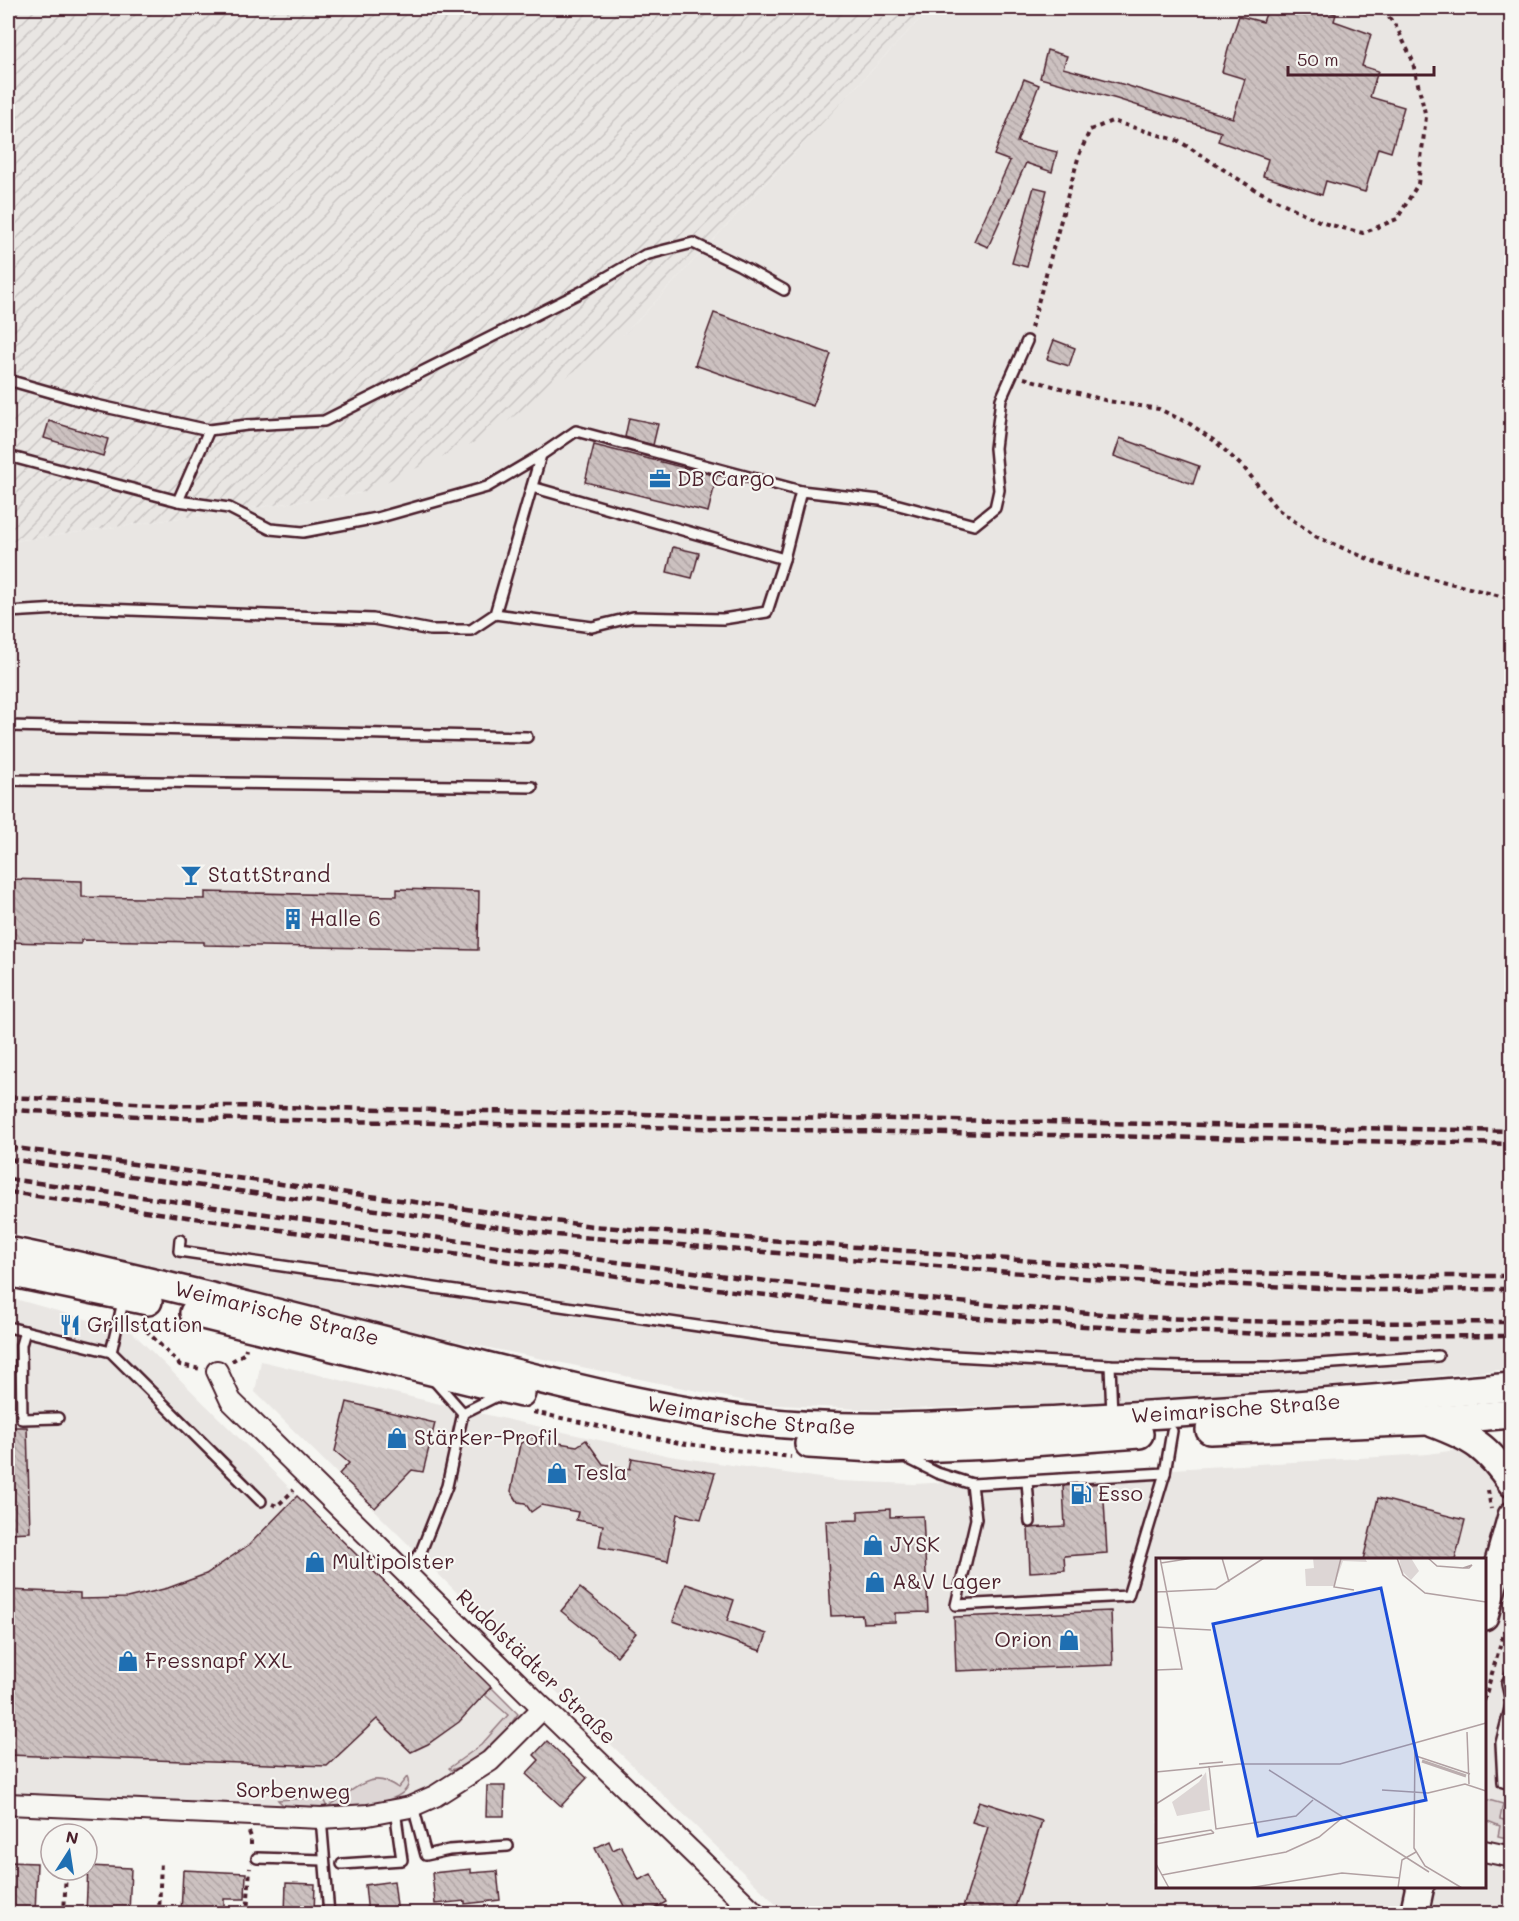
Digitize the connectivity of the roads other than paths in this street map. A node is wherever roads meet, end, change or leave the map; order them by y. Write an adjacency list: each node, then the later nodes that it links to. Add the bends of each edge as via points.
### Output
1 (784, 290): 4 (lane, via 693,243 645,255 583,291 324,421)
2 (1027, 341): 8 (lane, via 1001,399 995,448 999,490 995,508 974,525 880,500)
3 (8, 380): 4 (lane, via 96,405)
4 (209, 430): 9 (lane)
5 (541, 454): 7 (lane); 8 (lane, via 576,431); 9 (lane, via 487,487 377,518 303,532 270,529 229,508)
6 (8, 456): 9 (lane)
7 (532, 487): 10 (lane); 12 (lane)
8 (801, 491): 10 (lane)
9 (177, 501)
10 (784, 559): 12 (lane, via 767,612 723,619 633,617 592,627)
11 (8, 612): 12 (lane, via 77,608 361,619 430,630 471,630)
12 (495, 614)
13 (8, 726): 14 (lane)
14 (527, 737)
15 (8, 780): 16 (lane)
16 (532, 787)
17 (180, 1240): 25 (lane, via 179,1251 762,1335 937,1355)
18 (8, 1251): 32 (main road, Weimarische Straße, via 602,1394 703,1414 842,1429)
19 (8, 1272): 20 (main road, Weimarische Straße)
20 (124, 1296): 23 (lane); 27 (main road, Weimarische Straße)
21 (8, 1327): 22 (lane)
22 (25, 1331): 23 (lane); 33 (lane, via 21,1345 22,1419)
23 (111, 1352): 41 (lane)
24 (1438, 1356): 25 (lane, via 1274,1367)
25 (1110, 1365): 32 (lane)
26 (217, 1371): 44 (street, Rudolstädter Straße, via 231,1401)
27 (426, 1371): 29 (main road, Weimarische Straße); 30 (lane)
28 (1512, 1387): 32 (main road, Weimarische Straße)
29 (509, 1390): 30 (lane); 36 (main road, Weimarische Straße, via 718,1434)
30 (464, 1413): 44 (lane, via 447,1486 420,1554)
31 (1512, 1414): 34 (main road, Weimarische Straße)
32 (1112, 1417)
33 (58, 1418)
34 (1426, 1421): 35 (main road, Weimarische Straße); 39 (main road, via 1455,1431 1483,1448)
35 (1172, 1431): 36 (main road, Weimarische Straße); 37 (lane)
36 (889, 1449): 40 (lane, via 937,1473)
37 (1165, 1473): 38 (lane); 40 (lane, via 1128,1596 956,1605 976,1519)
38 (1027, 1481): 40 (lane); 43 (lane)
39 (1499, 1483)
40 (972, 1484)
41 (261, 1501)
42 (1506, 1519): 45 (main road)
43 (1030, 1522)
44 (404, 1571): 48 (street, Rudolstädter Straße)
45 (1486, 1611)
46 (1512, 1671): 47 (lane, via 1507,1684)
47 (1511, 1701): 49 (lane)
48 (543, 1708): 53 (street, Sorbenweg, via 490,1761 435,1796); 63 (street, Rudolstädter Straße)
49 (1508, 1727): 50 (lane)
50 (1507, 1752): 51 (lane, via 1503,1782)
51 (1512, 1784)
52 (8, 1804): 54 (street, Sorbenweg)
53 (404, 1808): 54 (street, Sorbenweg); 55 (lane, via 426,1854); 60 (lane, via 402,1860)
54 (321, 1818): 59 (lane)
55 (508, 1846)
56 (1486, 1851): 57 (street)
57 (1512, 1857)
58 (257, 1858): 59 (lane)
59 (324, 1860): 62 (lane)
60 (342, 1864)
61 (1420, 1888): 64 (main road)
62 (329, 1914)
63 (756, 1914)
64 (1414, 1914)

